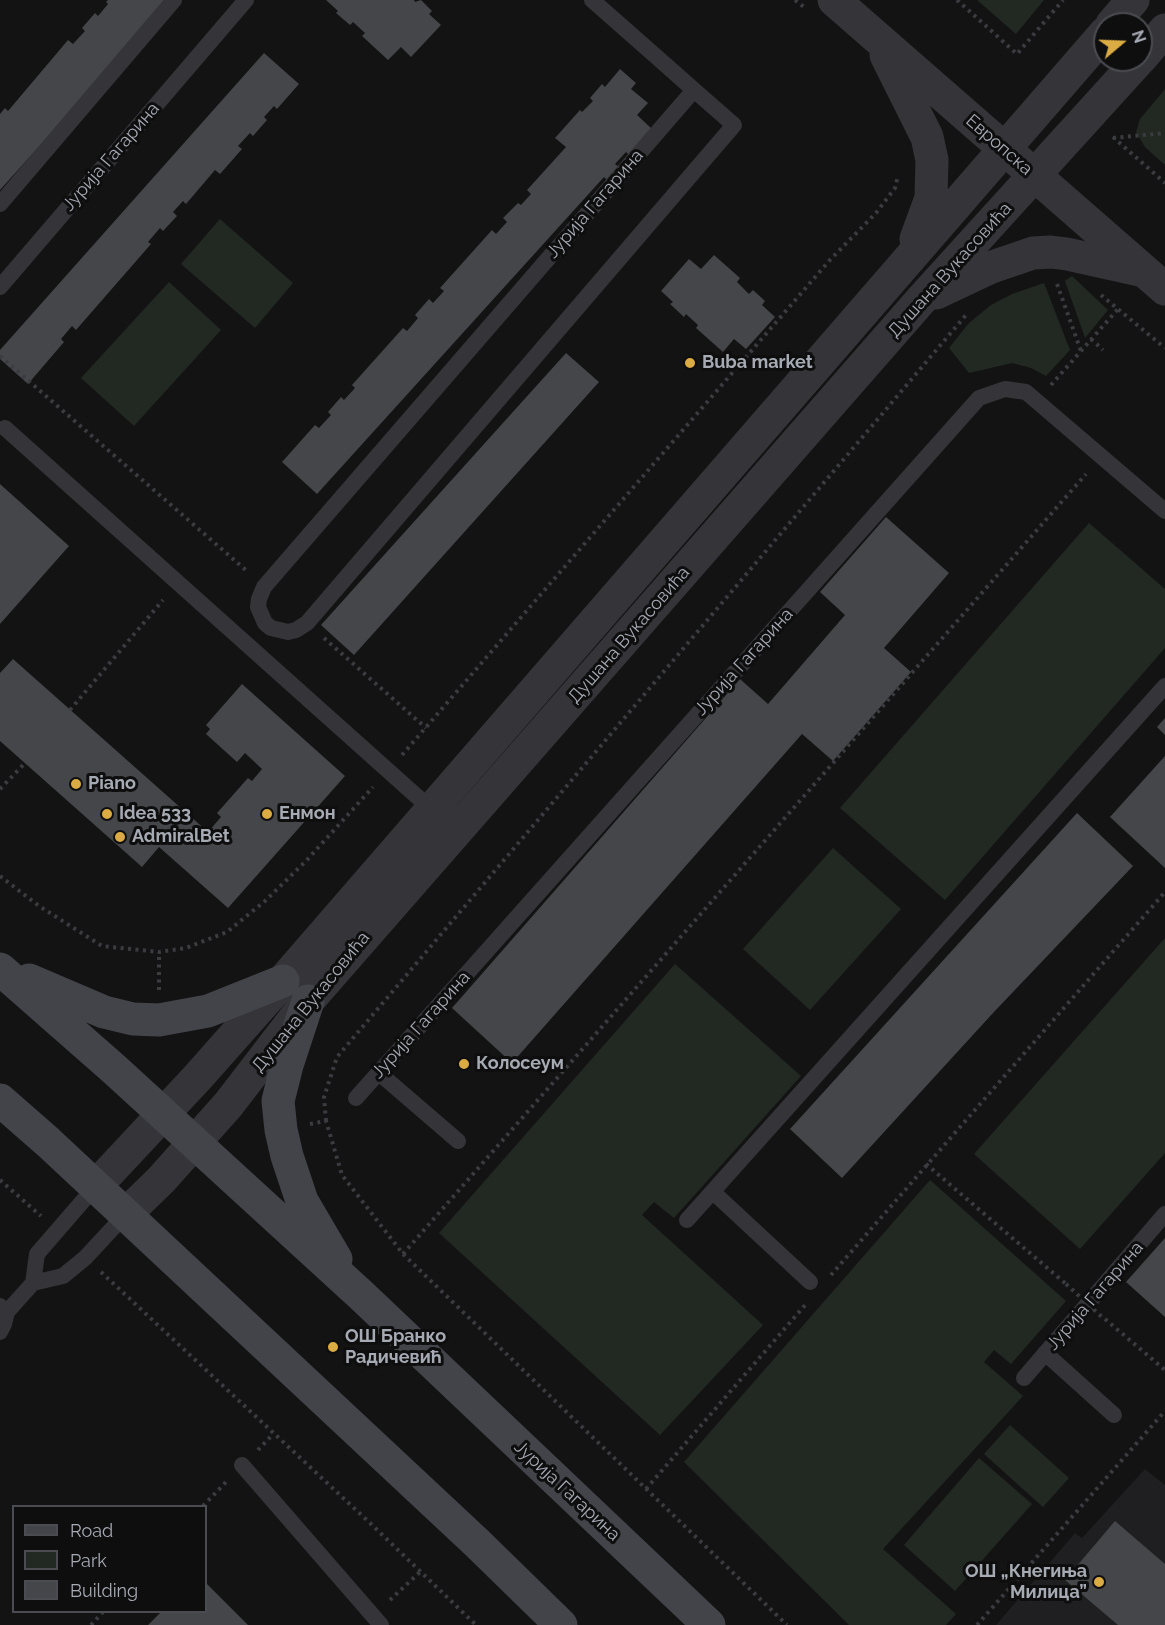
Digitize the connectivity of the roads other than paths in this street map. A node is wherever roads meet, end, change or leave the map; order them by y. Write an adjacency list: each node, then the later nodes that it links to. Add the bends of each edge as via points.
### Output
1 (174, 0): 15 (lane)
2 (246, 0): 18 (lane, Јурија Гагарина)
3 (592, 0): 12 (lane)
4 (1133, 0): 6 (street)
5 (819, 4): 8 (street, Европска)
6 (1122, 12)
7 (1165, 30): 9 (street, Душана Вукасовића)
8 (877, 38): 13 (street, Европска); 16 (street, via 918,117 933,160 931,198)
9 (1153, 44)
10 (1093, 47): 13 (street, Душана Вукасовића)
11 (1128, 72): 14 (street, Душана Вукасовића)
12 (694, 90): 12 (lane, Јурија Гагарина, via 734,125 305,624 288,632 265,623 258,607 263,589)
13 (1004, 149): 14 (street, Европска); 16 (street, Душана Вукасовића)
14 (1034, 175): 17 (street, Европска); 19 (street, Душана Вукасовића)
15 (0, 204)
16 (910, 256): 23 (street, Душана Вукасовића)
17 (1155, 280): 19 (street, via 1067,254 1034,253 989,268)
18 (0, 287)
19 (921, 300): 26 (street, Душана Вукасовића)
20 (5, 428): 23 (lane)
21 (1165, 511): 27 (lane, Јурија Гагарина, via 1026,392 1005,389 979,398)
22 (1165, 686): 34 (lane)
23 (431, 809): 25 (street, Душана Вукасовића)
24 (0, 966): 25 (main road, via 104,1012 133,1019 159,1020 208,1011); 30 (main road, Јурија Гагарина)
25 (283, 981): 30 (street, Душана Вукасовића)
26 (308, 1001): 32 (street, Душана Вукасовића); 40 (main road, via 278,1101 281,1130 302,1202)
27 (379, 1073): 28 (lane, Јурија Гагарина); 31 (lane)
28 (356, 1098)
29 (0, 1100): 33 (main road)
30 (164, 1114): 32 (main road, Јурија Гагарина); 33 (street, Душана Вукасовића)
31 (458, 1141)
32 (195, 1143): 36 (street, Душана Вукасовића); 40 (main road, Јурија Гагарина)
33 (95, 1187): 36 (main road); 39 (lane, via 37,1254)
34 (713, 1192): 37 (lane); 38 (lane)
35 (1165, 1214): 43 (lane, Јурија Гагарина)
36 (125, 1215): 39 (lane, via 63,1276); 48 (main road)
37 (687, 1220)
38 (818, 1282)
39 (33, 1283): 41 (lane)
40 (361, 1295): 49 (main road, Јурија Гагарина)
41 (3, 1309): 42 (lane)
42 (0, 1332)
43 (1045, 1353): 44 (lane, Јурија Гагарина); 45 (lane)
44 (1024, 1378)
45 (1114, 1415)
46 (242, 1465): 47 (lane)
47 (377, 1621)
48 (561, 1625)
49 (709, 1625)

